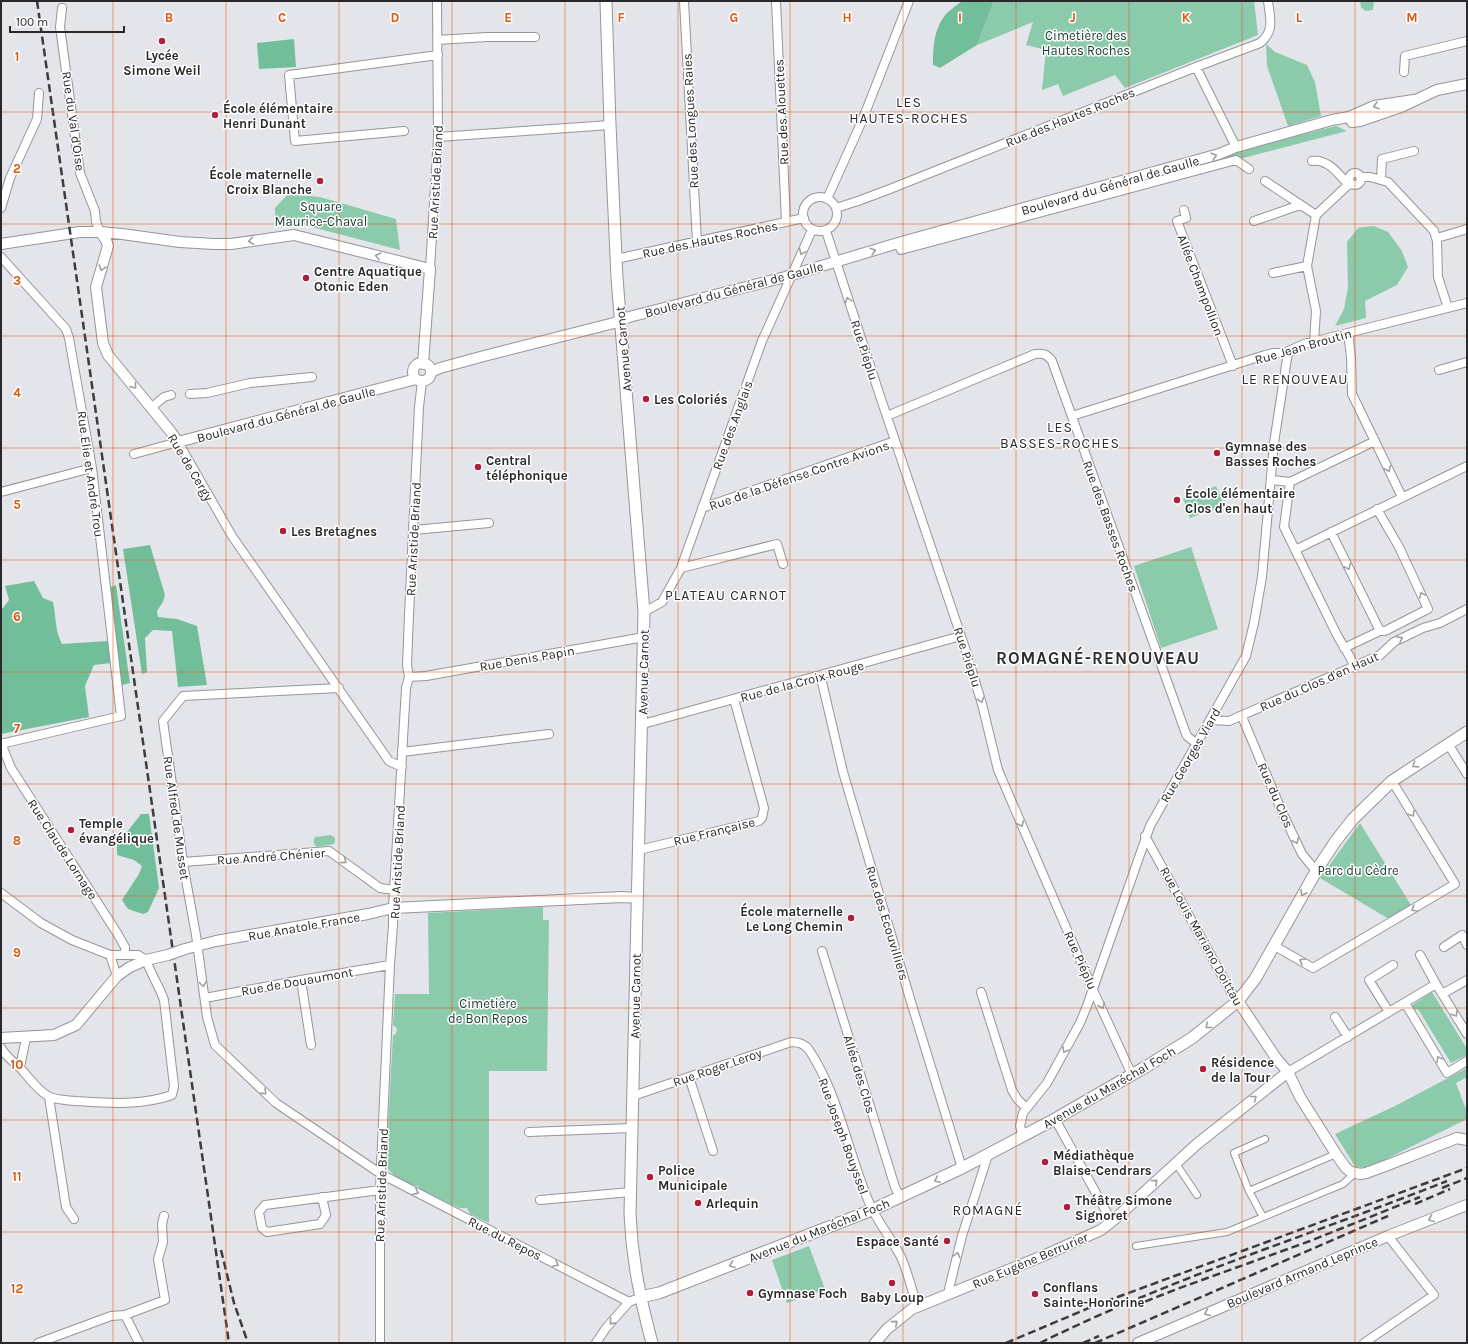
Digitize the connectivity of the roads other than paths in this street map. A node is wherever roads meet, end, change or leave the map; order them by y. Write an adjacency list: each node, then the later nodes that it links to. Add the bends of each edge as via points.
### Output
1 (437, 1): 9 (street, Rue Aristide Briand)
2 (606, 1): 16 (main road, Avenue Carnot)
3 (684, 1): 41 (street, Rue des Longues Raies)
4 (776, 1): 33 (street, Rue des Alouettes)
5 (910, 1): 26 (street)
6 (1268, 1): 12 (street, Rue des Hautes Roches, via 1271,24 1267,37 1260,43)
7 (62, 8): 38 (street, Rue du Val d'Oise, via 60,27 80,174 95,211)
8 (535, 37): 9 (street)
9 (438, 40): 11 (street, Rue Aristide Briand)
10 (1467, 41): 13 (street, via 1405,56)
11 (438, 55): 17 (street, via 289,76 295,141); 18 (street, Rue Aristide Briand)
12 (1196, 67): 19 (street); 29 (street, Rue des Hautes Roches, via 890,189)
13 (1404, 72)
14 (1467, 84): 19 (street, Boulevard du Général de Gaulle, via 1437,90 1414,100 1374,106 1357,115)
15 (39, 93): 28 (street, via 37,119 10,178)
16 (610, 125): 18 (street); 46 (main road, Avenue Carnot)
17 (404, 131)
18 (438, 137): 49 (street, Rue Aristide Briand)
19 (1236, 147): 42 (street, Boulevard du Général de Gaulle, one-way to 19, via 1219,154)
20 (1414, 151): 23 (street, via 1382,159)
21 (1312, 160): 25 (street, via 1327,164)
22 (1249, 169): 42 (street, Boulevard du Général de Gaulle, via 1236,160 901,250)
23 (1381, 180): 25 (street, via 1360,177 1356,173 1351,174); 40 (street, via 1388,182 1434,231)
24 (1264, 181): 27 (street)
25 (1350, 184): 31 (street)
26 (828, 199): 29 (street); 32 (street, via 817,198 807,203)
27 (1300, 205): 31 (street); 34 (street)
28 (1, 208)
29 (836, 208): 37 (street, via 836,222)
30 (1184, 210): 60 (street, Allée Champollion, via 1186,218 1177,221)
31 (1316, 215): 48 (street)
32 (804, 218): 33 (street, Rue des Hautes Roches); 36 (street)
33 (786, 222): 41 (street, Rue des Hautes Roches)
34 (1254, 222)
35 (1467, 229): 40 (street)
36 (812, 230): 37 (street); 51 (street, Rue des Anglais, one-way to 51)
37 (826, 231): 47 (street, Rue Piéplu)
38 (100, 232): 39 (street); 43 (street, via 70,233); 44 (street)
39 (122, 234): 44 (street); 49 (street, one-way to 39, via 294,235 214,244)
40 (1437, 238): 53 (street, via 1438,277)
41 (697, 242): 46 (street, Rue des Hautes Roches)
42 (898, 243): 47 (street, Boulevard du Général de Gaulle, one-way to 42)
43 (1, 244)
44 (108, 246): 67 (street, Rue de Cergy, one-way to 67, via 96,287 103,343 108,355)
45 (1, 257): 75 (street, Rue Elie et André Trou, via 68,333)
46 (616, 259): 54 (main road, Avenue Carnot)
47 (835, 262): 51 (street, Boulevard du Général de Gaulle); 68 (street, Rue Piéplu, one-way to 47)
48 (1307, 266): 50 (street); 56 (street, via 1316,311)
49 (430, 269): 59 (street, Rue Aristide Briand)
50 (1273, 273)
51 (793, 274): 54 (street, Boulevard du Général de Gaulle); 80 (street, Rue des Anglais, via 762,341)
52 (1467, 303): 53 (street, Rue Jean Broutin)
53 (1448, 308): 55 (street, Rue Jean Broutin)
54 (621, 319): 62 (street, Boulevard du Général de Gaulle); 89 (main road, Avenue Carnot)
55 (1348, 333): 56 (street, Rue Jean Broutin); 71 (street, via 1352,394)
56 (1314, 342): 57 (street, Rue Jean Broutin)
57 (1288, 352): 60 (street, Rue Jean Broutin, via 1273,353); 76 (street, Rue Georges Viard, via 1274,443)
58 (1467, 362): 61 (street)
59 (423, 364): 62 (street, via 428,366); 64 (street, via 413,369 413,375)
60 (1232, 366): 69 (street, Rue Jean Broutin)
61 (1439, 370)
62 (430, 372): 64 (street, via 429,377)
63 (312, 377): 65 (street, via 250,383 207,393)
64 (419, 380): 72 (street, Boulevard du Général de Gaulle); 83 (street, Rue Aristide Briand)
65 (190, 394)
66 (171, 395): 67 (street, via 164,397)
67 (151, 408): 72 (street, Rue de Cergy)
68 (887, 416): 69 (street, Rue des Basses Roches, via 1042,353 1052,361); 70 (street, Rue Piéplu)
69 (1072, 416): 105 (street, Rue des Basses Roches, via 1185,731)
70 (895, 441): 80 (street, Rue de la Défense Contre Avions); 91 (street, Rue Piéplu)
71 (1375, 441): 77 (street); 79 (street, one-way to 79)
72 (178, 442): 73 (street, Boulevard du Général de Gaulle); 97 (street, Rue de Cergy, via 232,536)
73 (134, 454)
74 (1467, 466): 79 (street)
75 (92, 468): 78 (street); 104 (street, Rue Elie et André Trou, via 121,716)
76 (1272, 480): 77 (street); 100 (street, Rue Georges Viard, via 1262,577 1246,656)
77 (1290, 482): 85 (street, via 1284,526)
78 (1, 492)
79 (1402, 497): 81 (street)
80 (702, 508): 87 (street, Rue des Anglais)
81 (1377, 509): 84 (street); 90 (street, one-way to 81, via 1385,631 1428,609 1400,547)
82 (489, 523): 83 (street)
83 (414, 530): 96 (street, Rue Aristide Briand, via 407,665)
84 (1331, 532): 85 (street); 90 (street, one-way to 90)
85 (1295, 550): 93 (street)
86 (783, 564): 87 (street, via 777,544)
87 (681, 568): 89 (street, Rue des Anglais, via 662,602)
88 (1467, 609): 94 (street, Rue du Clos d'en Haut, one-way to 88, via 1380,655 1394,642)
89 (644, 612): 92 (main road, Avenue Carnot)
90 (1380, 631): 93 (street)
91 (961, 636): 95 (street, Rue de la Croix Rouge); 134 (street, Rue Piéplu, one-way to 134, via 982,704 998,770)
92 (644, 637): 96 (street, Rue Denis Papin); 101 (main road, Avenue Carnot)
93 (1344, 648): 94 (street, via 1348,651)
94 (1354, 666): 99 (street, Rue du Clos d'en Haut)
95 (819, 676): 98 (street, Rue de la Croix Rouge); 166 (street, Rue des Ecouvilliers, via 850,795)
96 (410, 677): 107 (street, Rue Aristide Briand, via 406,688)
97 (339, 688): 108 (street, Rue de Cergy, via 389,761); 113 (street, Rue Alfred de Musset, via 183,696 163,722)
98 (734, 699): 101 (street, Rue de la Croix Rouge); 112 (street, Rue Française, via 764,808 762,818 759,821)
99 (1240, 716): 100 (street, Rue du Clos d'en Haut, via 1229,721); 114 (street, Rue du Clos, one-way to 114, via 1302,854)
100 (1210, 720): 105 (street, Rue Georges Viard)
101 (643, 724): 112 (main road, Avenue Carnot)
102 (1467, 732): 106 (main road, Avenue du Maréchal Foch)
103 (548, 734): 107 (street)
104 (1, 743): 124 (street, Rue Claude Lornage, via 11,768 117,933 125,947)
105 (1197, 744): 111 (street, Rue Georges Viard)
106 (1448, 744): 109 (street); 110 (main road, Avenue du Maréchal Foch, one-way to 110)
107 (402, 752): 108 (street, Rue Aristide Briand)
108 (402, 767): 115 (street, Rue Aristide Briand)
109 (1467, 774)
110 (1392, 781): 114 (main road, Avenue du Maréchal Foch, via 1353,819); 120 (street, one-way to 120, via 1455,884 1313,968)
111 (1145, 836): 134 (street, Rue Georges Viard); 138 (street, Rue Louis Mariano Doittau)
112 (639, 850): 117 (main road, Avenue Carnot)
113 (183, 862): 115 (street, Rue André Chénier, one-way to 115, via 329,851 380,888); 119 (street, Rue Alfred de Musset)
114 (1316, 871): 120 (main road, Avenue du Maréchal Foch, one-way to 120)
115 (394, 890): 118 (street, Rue Aristide Briand)
116 (1, 893): 126 (street, via 40,923)
117 (638, 898): 118 (street, Rue Anatole France); 154 (main road, Avenue Carnot)
118 (393, 908): 119 (street, Rue Anatole France); 128 (street, Rue Aristide Briand)
119 (198, 945): 127 (street, Rue Anatole France, bridge); 137 (street, one-way to 137)
120 (1273, 945): 138 (main road, Avenue du Maréchal Foch, via 1255,979)
121 (1467, 945): 122 (street, via 1462,936)
122 (1444, 947)
123 (822, 951): 175 (street, Allée des Clos)
124 (125, 955): 126 (street); 127 (street, via 138,955)
125 (1420, 955): 133 (street)
126 (110, 956): 130 (street)
127 (146, 960): 130 (street, Rue Anatole France); 155 (street, via 164,1000 174,1086 172,1095 111,1103)
128 (390, 965): 131 (street, Rue de Douaumont); 169 (street, Rue Aristide Briand)
129 (1393, 965): 140 (street, via 1369,980)
130 (117, 976): 145 (street, Rue Anatole France, via 76,1025 54,1035)
131 (301, 980): 137 (street, Rue de Douaumont); 147 (street)
132 (1467, 980): 136 (street)
133 (1436, 984): 136 (street); 139 (street)
134 (1093, 990): 152 (street, Rue Piéplu, one-way to 152); 156 (street, Rue Georges Viard, one-way to 156, via 1080,1023 1047,1083)
135 (981, 992): 156 (street, via 1012,1090 1022,1105)
136 (1442, 994): 142 (street, one-way to 142)
137 (205, 998): 169 (street, one-way to 169, via 215,1045 276,1103)
138 (1238, 1001): 151 (street, Rue Louis Mariano Doittau); 152 (main road, Avenue du Maréchal Foch, one-way to 152, via 1192,1038)
139 (1405, 1003): 140 (street); 149 (street, one-way to 139, via 1447,1073)
140 (1389, 1012): 143 (street)
141 (1335, 1017): 143 (street)
142 (1467, 1034)
143 (1348, 1037): 151 (street)
144 (1, 1038): 145 (street, Rue Anatole France)
145 (26, 1038): 150 (street)
146 (801, 1043): 153 (street, Rue Roger Leroy, via 791,1042); 178 (street, Rue Joseph Bouyssel, via 809,1050 831,1094)
147 (311, 1046)
148 (1, 1048): 150 (street, via 7,1057)
149 (1467, 1061)
150 (20, 1067): 155 (street)
151 (1288, 1072): 164 (street, Rue Louis Mariano Doittau, via 1300,1097); 182 (street, Rue Eugène Berrurier, one-way to 151, via 1196,1144)
152 (1132, 1075): 157 (main road, Avenue du Maréchal Foch)
153 (689, 1077): 154 (street, Rue Roger Leroy); 163 (street)
154 (634, 1096): 158 (main road, Avenue Carnot)
155 (48, 1097): 181 (street, via 66,1207)
156 (1027, 1107): 160 (street, Rue Georges Viard, via 1020,1121)
157 (1055, 1119): 160 (main road, Avenue du Maréchal Foch); 182 (street)
158 (632, 1128): 159 (street); 172 (main road, Avenue Carnot)
159 (529, 1132)
160 (1023, 1136): 165 (main road, Avenue du Maréchal Foch)
161 (1266, 1138): 171 (street, via 1234,1153)
162 (1467, 1140): 168 (street, via 1457,1138 1366,1173)
163 (713, 1151)
164 (1336, 1154): 168 (street, Rue Louis Mariano Doittau, via 1346,1168); 171 (street)
165 (988, 1155): 166 (main road, Avenue du Maréchal Foch); 185 (street, one-way to 165, via 962,1236)
166 (962, 1168): 175 (main road, Avenue du Maréchal Foch, one-way to 175)
167 (1179, 1168): 173 (street)
168 (1355, 1173): 180 (street, via 1343,1184)
169 (381, 1174): 170 (street, Rue Aristide Briand); 187 (street, Rue du Repos, one-way to 187)
170 (380, 1190): 174 (street); 193 (street, Rue Aristide Briand)
171 (1250, 1191): 180 (street)
172 (630, 1192): 176 (street); 186 (main road, Avenue Carnot, via 631,1237)
173 (1197, 1195)
174 (322, 1197): 174 (street, via 265,1205 259,1212 262,1228 267,1232 320,1224 326,1215)
175 (900, 1197): 178 (main road, Avenue du Maréchal Foch)
176 (540, 1200)
177 (1467, 1205): 183 (street, Boulevard Armand Leprince, one-way to 183)
178 (872, 1210): 186 (main road, Avenue du Maréchal Foch, one-way to 186, via 659,1294); 188 (street, Rue Joseph Bouyssel, via 902,1259)
179 (164, 1216): 189 (street, via 163,1242 158,1259 165,1300)
180 (1263, 1217): 184 (street, via 1227,1232)
181 (74, 1219)
182 (1112, 1222): 185 (street, Rue Eugène Berrurier, via 1094,1234)
183 (1388, 1236): 190 (street, Boulevard Armand Leprince, one-way to 190); 198 (street, via 1434,1295)
184 (1136, 1246)
185 (950, 1293): 188 (street, Rue Eugène Berrurier)
186 (640, 1297): 187 (street); 195 (main road, Avenue Carnot)
187 (629, 1302): 194 (street, one-way to 194)
188 (917, 1306): 196 (street, Rue Eugène Berrurier, one-way to 188, via 887,1329)
189 (125, 1315): 191 (street, via 111,1316); 192 (street)
190 (1151, 1340): 197 (street, Boulevard Armand Leprince)
191 (38, 1343)
192 (139, 1343)
193 (380, 1343)
194 (596, 1343)
195 (652, 1343)
196 (875, 1343)
197 (1138, 1343)
198 (1364, 1343)

